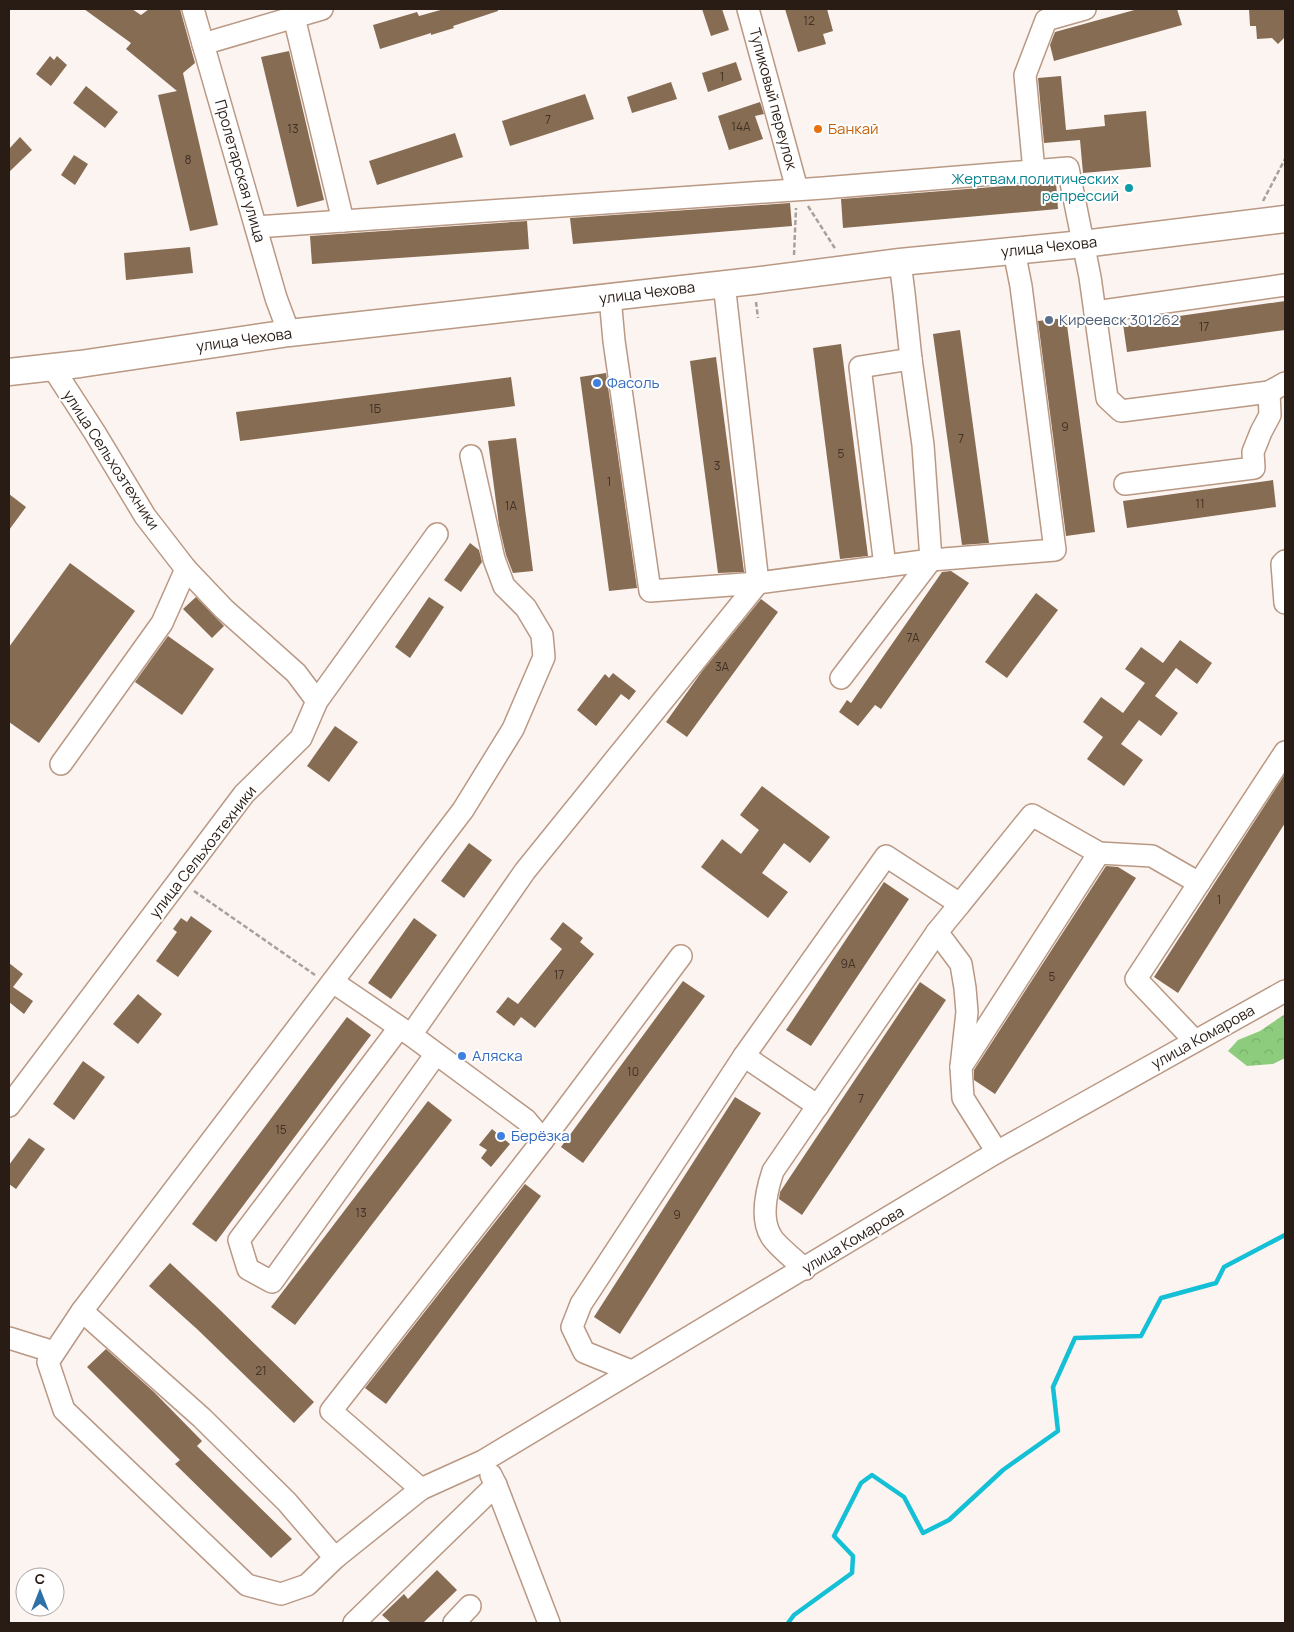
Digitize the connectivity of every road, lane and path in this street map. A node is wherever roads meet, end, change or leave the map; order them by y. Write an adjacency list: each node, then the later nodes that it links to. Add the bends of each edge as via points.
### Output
1 (193, 9): 6 (street, Пролетарская улица)
2 (322, 9): 5 (street)
3 (748, 9): 9 (street, Тупиковый переулок)
4 (1085, 9): 8 (street, via 1046,20 1025,75)
5 (294, 17): 6 (street); 12 (street)
6 (203, 44): 13 (street, Пролетарская улица)
7 (1285, 159): 10 (path)
8 (1034, 171): 9 (street); 14 (street, via 1068,168)
9 (797, 189): 12 (street); 16 (path); 17 (path)
10 (1260, 206)
11 (1285, 219): 14 (main road, улица Чехова)
12 (343, 221): 13 (street)
13 (256, 227): 23 (street, Пролетарская улица)
14 (1083, 244): 15 (main road, улица Чехова); 22 (street)
15 (1014, 251): 18 (main road, улица Чехова); 32 (street, via 1055,550)
16 (840, 256)
17 (793, 262)
18 (900, 262): 19 (main road, улица Чехова); 24 (street)
19 (724, 284): 21 (main road, улица Чехова); 36 (street)
20 (1285, 285): 22 (street)
21 (610, 297): 23 (main road, улица Чехова); 36 (street, via 650,591)
22 (1096, 312): 27 (street, via 1106,398 1121,411)
23 (289, 333): 25 (main road, улица Чехова)
24 (911, 359): 32 (street, via 923,445); 34 (street, via 860,367)
25 (53, 368): 26 (main road, улица Чехова); 35 (street, улица Сельхозтехники, via 145,516)
26 (9, 372)
27 (1277, 387): 28 (street)
28 (1278, 415): 30 (street, via 1261,432 1253,452 1254,468)
29 (471, 456): 48 (street, via 494,559 504,586 526,608 542,635 544,657 513,729 463,810)
30 (1125, 484)
31 (436, 534): 39 (street)
32 (931, 560): 34 (street); 38 (street)
33 (1285, 561): 37 (street, via 1282,564)
34 (884, 566): 36 (street)
35 (186, 569): 39 (street, улица Сельхозтехники, via 224,609 296,673); 41 (street, via 162,624)
36 (758, 583): 50 (street, via 525,871)
37 (1285, 603)
38 (842, 678)
39 (317, 701): 43 (street, улица Сельхозтехники, via 301,738 244,794)
40 (1285, 752): 44 (street)
41 (62, 764)
42 (1099, 853): 44 (street, via 1152,856); 45 (street, via 1032,815); 54 (street)
43 (179, 881): 48 (path); 55 (street, улица Сельхозтехники)
44 (1199, 882): 51 (street, via 1136,979)
45 (960, 904): 46 (street); 53 (street, via 886,856)
46 (937, 932): 54 (street, via 961,964 967,1012); 56 (street)
47 (681, 956): 57 (street)
48 (332, 984): 50 (street); 60 (street)
49 (1285, 991): 51 (street, улица Комарова)
50 (405, 1031): 52 (street); 52 (street, via 239,1240 248,1269 272,1282)
51 (1195, 1041): 58 (street, улица Комарова)
52 (436, 1054): 57 (street, via 526,1120)
53 (744, 1056): 56 (street); 63 (street, via 581,1304 572,1327 584,1352)
54 (961, 1067): 58 (street, via 962,1098)
55 (9, 1106)
56 (818, 1106): 59 (street, via 774,1171 767,1188 765,1216 771,1236)
57 (543, 1140): 66 (street, via 331,1411)
58 (997, 1152): 59 (street, улица Комарова)
59 (805, 1269): 63 (street, улица Комарова)
60 (82, 1311): 62 (street); 67 (street, via 202,1418 287,1502)
61 (9, 1338): 62 (street)
62 (54, 1352): 67 (street, улица Комарова, via 48,1362 64,1410 246,1585 281,1594 307,1586)
63 (631, 1371): 64 (street, улица Комарова)
64 (483, 1461): 65 (street); 66 (street, улица Комарова)
65 (496, 1485): 69 (street); 71 (street)
66 (421, 1489): 67 (street, улица Комарова)
67 (335, 1558)
68 (470, 1606): 70 (street)
69 (354, 1623)
70 (454, 1623)
71 (549, 1623)

